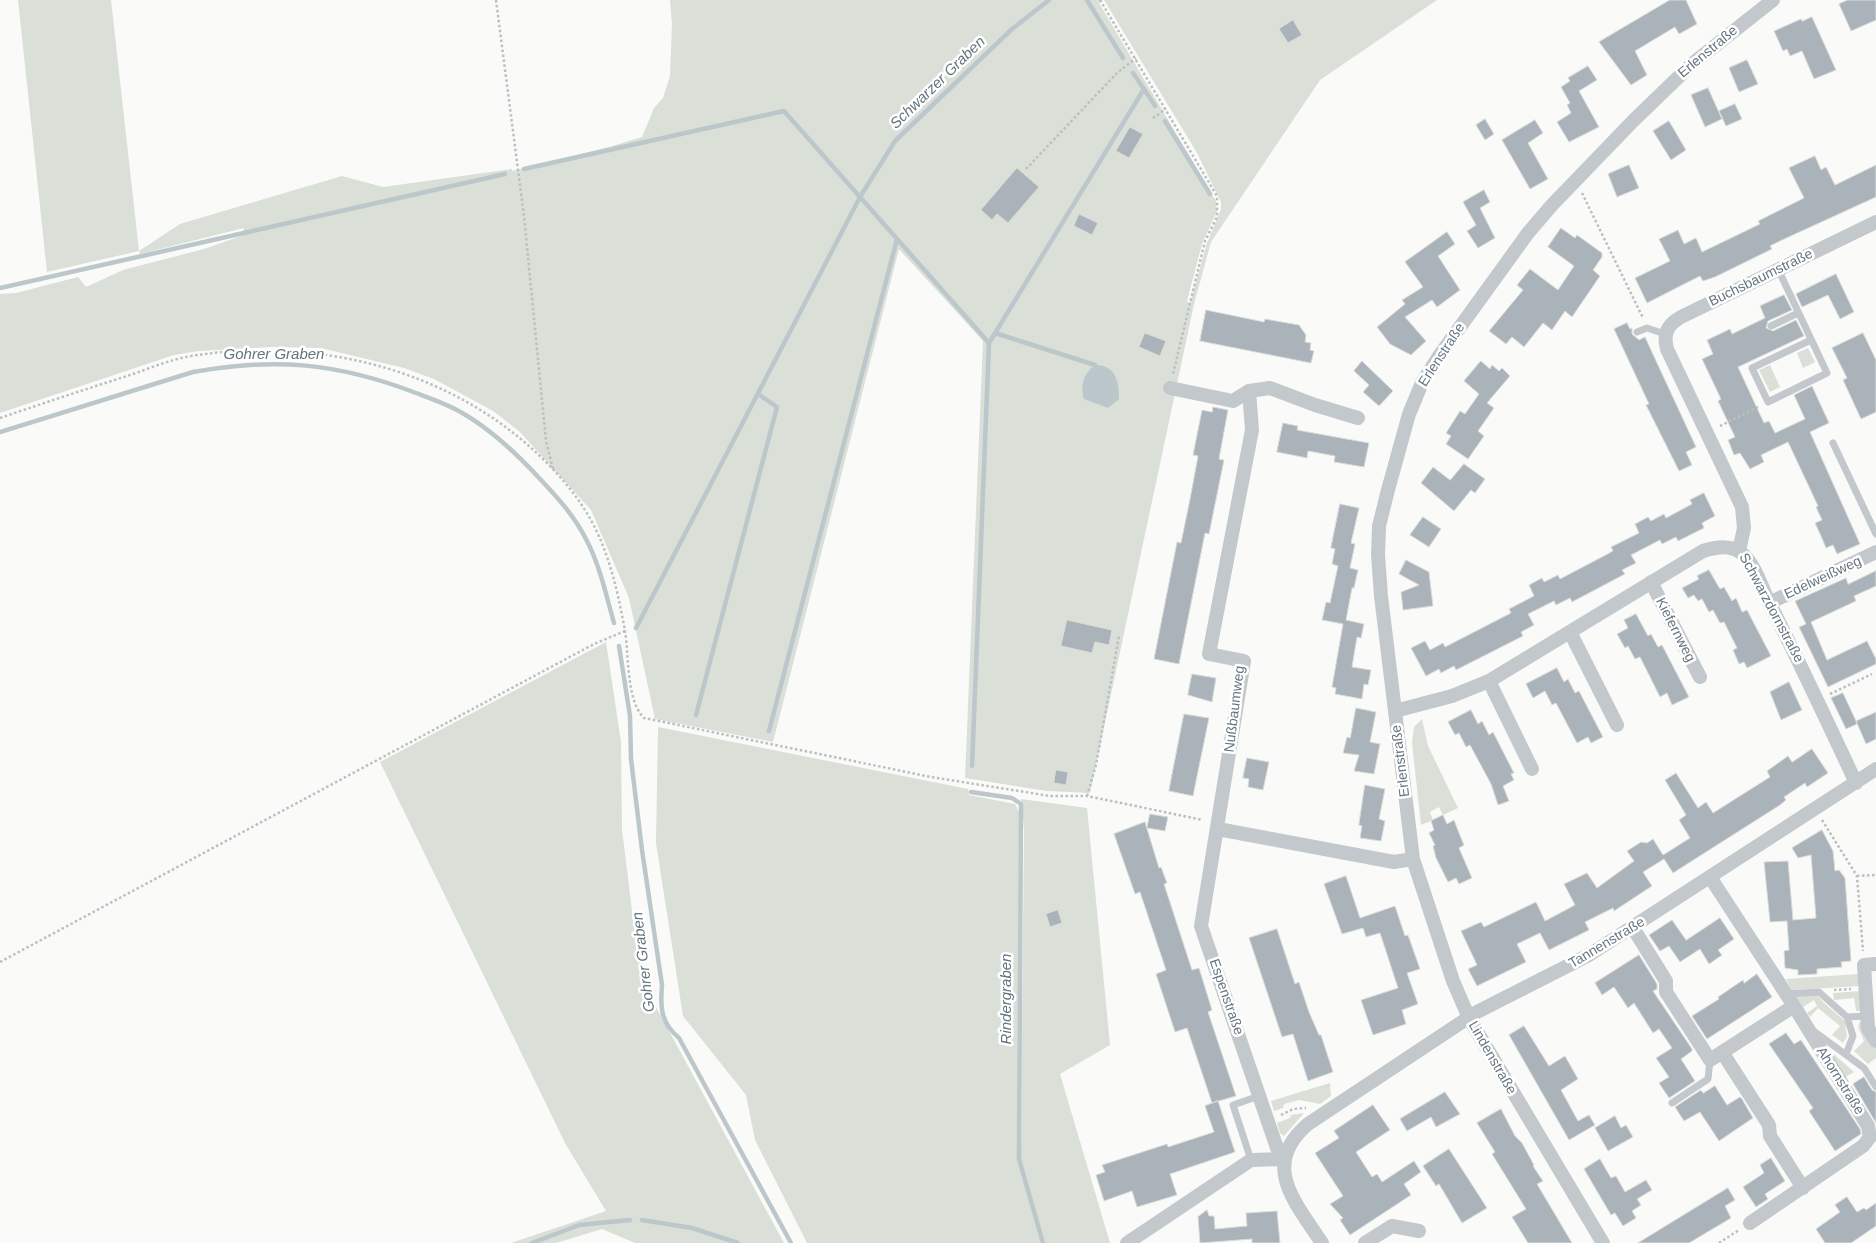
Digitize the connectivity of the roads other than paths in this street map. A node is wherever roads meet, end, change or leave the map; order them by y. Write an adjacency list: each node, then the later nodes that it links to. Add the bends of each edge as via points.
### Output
1 (1773, 0): 21 (street, Erlenstraße, via 1692,64 1576,180 1528,233 1422,383 1409,414 1379,526 1381,596)
2 (1876, 222): 3 (street, Buchsbaumstraße)
3 (1778, 269): 4 (lane); 7 (street, Buchsbaumstraße, via 1680,317 1670,324)
4 (1798, 313): 5 (lane); 8 (lane)
5 (1771, 326)
6 (1636, 332): 7 (lane, via 1648,328)
7 (1665, 334): 14 (street, Schwarzdornstraße, via 1667,349 1742,508 1744,528)
8 (1811, 340): 8 (lane, via 1827,373 1768,402 1752,368)
9 (1170, 388): 10 (street, via 1233,401)
10 (1249, 391): 11 (street, via 1270,388); 26 (street, Nußbaumweg, via 1252,430 1209,654 1244,661)
11 (1358, 418)
12 (1833, 443): 13 (lane)
13 (1876, 534)
14 (1739, 551): 16 (street, Kiefernweg, via 1722,547 1703,551); 17 (street, Schwarzdornstraße, via 1750,564)
15 (1876, 552): 17 (street, Edelweißweg)
16 (1651, 582): 18 (street, Kiefernweg); 19 (street, Kiefernweg)
17 (1769, 603): 25 (street, Schwarzdornstraße)
18 (1570, 632): 20 (street, Kiefernweg); 22 (street)
19 (1700, 677)
20 (1489, 681): 21 (street, Kiefernweg, via 1452,696); 23 (street)
21 (1395, 711): 27 (street, Erlenstraße)
22 (1617, 725)
23 (1532, 769)
24 (1876, 769): 25 (street, Tannenstraße)
25 (1856, 784): 28 (street, Tannenstraße)
26 (1218, 829): 27 (street, via 1394,862); 41 (street, Espenstraße, via 1202,926)
27 (1413, 859): 33 (street, Lindenstraße, via 1453,981)
28 (1710, 877): 29 (street, Tannenstraße); 31 (street, Ahornstraße)
29 (1633, 928): 33 (street, Tannenstraße, via 1590,955); 39 (street, via 1666,981 1666,992)
30 (1870, 965): 32 (street, via 1865,988)
31 (1790, 1000): 34 (lane, via 1819,992); 35 (street, Ahornstraße); 37 (street)
32 (1867, 1016): 34 (lane); 36 (street, via 1868,1028)
33 (1469, 1018): 43 (street, Tannenstraße); 52 (street, Lindenstraße)
34 (1847, 1018): 38 (lane, via 1854,1036)
35 (1806, 1026): 38 (lane); 46 (street, Ahornstraße, via 1868,1126 1870,1137 1863,1146)
36 (1876, 1041)
37 (1722, 1052): 39 (street); 46 (street, via 1769,1125 1770,1136)
38 (1846, 1054): 40 (lane, via 1864,1068)
39 (1710, 1060): 42 (lane, via 1708,1079)
40 (1876, 1087)
41 (1260, 1096): 44 (street, Espenstraße, via 1277,1148); 45 (lane, via 1233,1105)
42 (1672, 1103)
43 (1332, 1108): 44 (street, Espenstraße, via 1296,1134)
44 (1284, 1159): 45 (street); 50 (street, Espenstraße, via 1284,1179 1289,1192)
45 (1251, 1160): 49 (street)
46 (1803, 1188): 47 (street, Ahornstraße)
47 (1750, 1223)
48 (1419, 1231): 51 (street, via 1392,1226)
49 (1127, 1243)
50 (1322, 1243)
51 (1365, 1243)
52 (1603, 1243)

